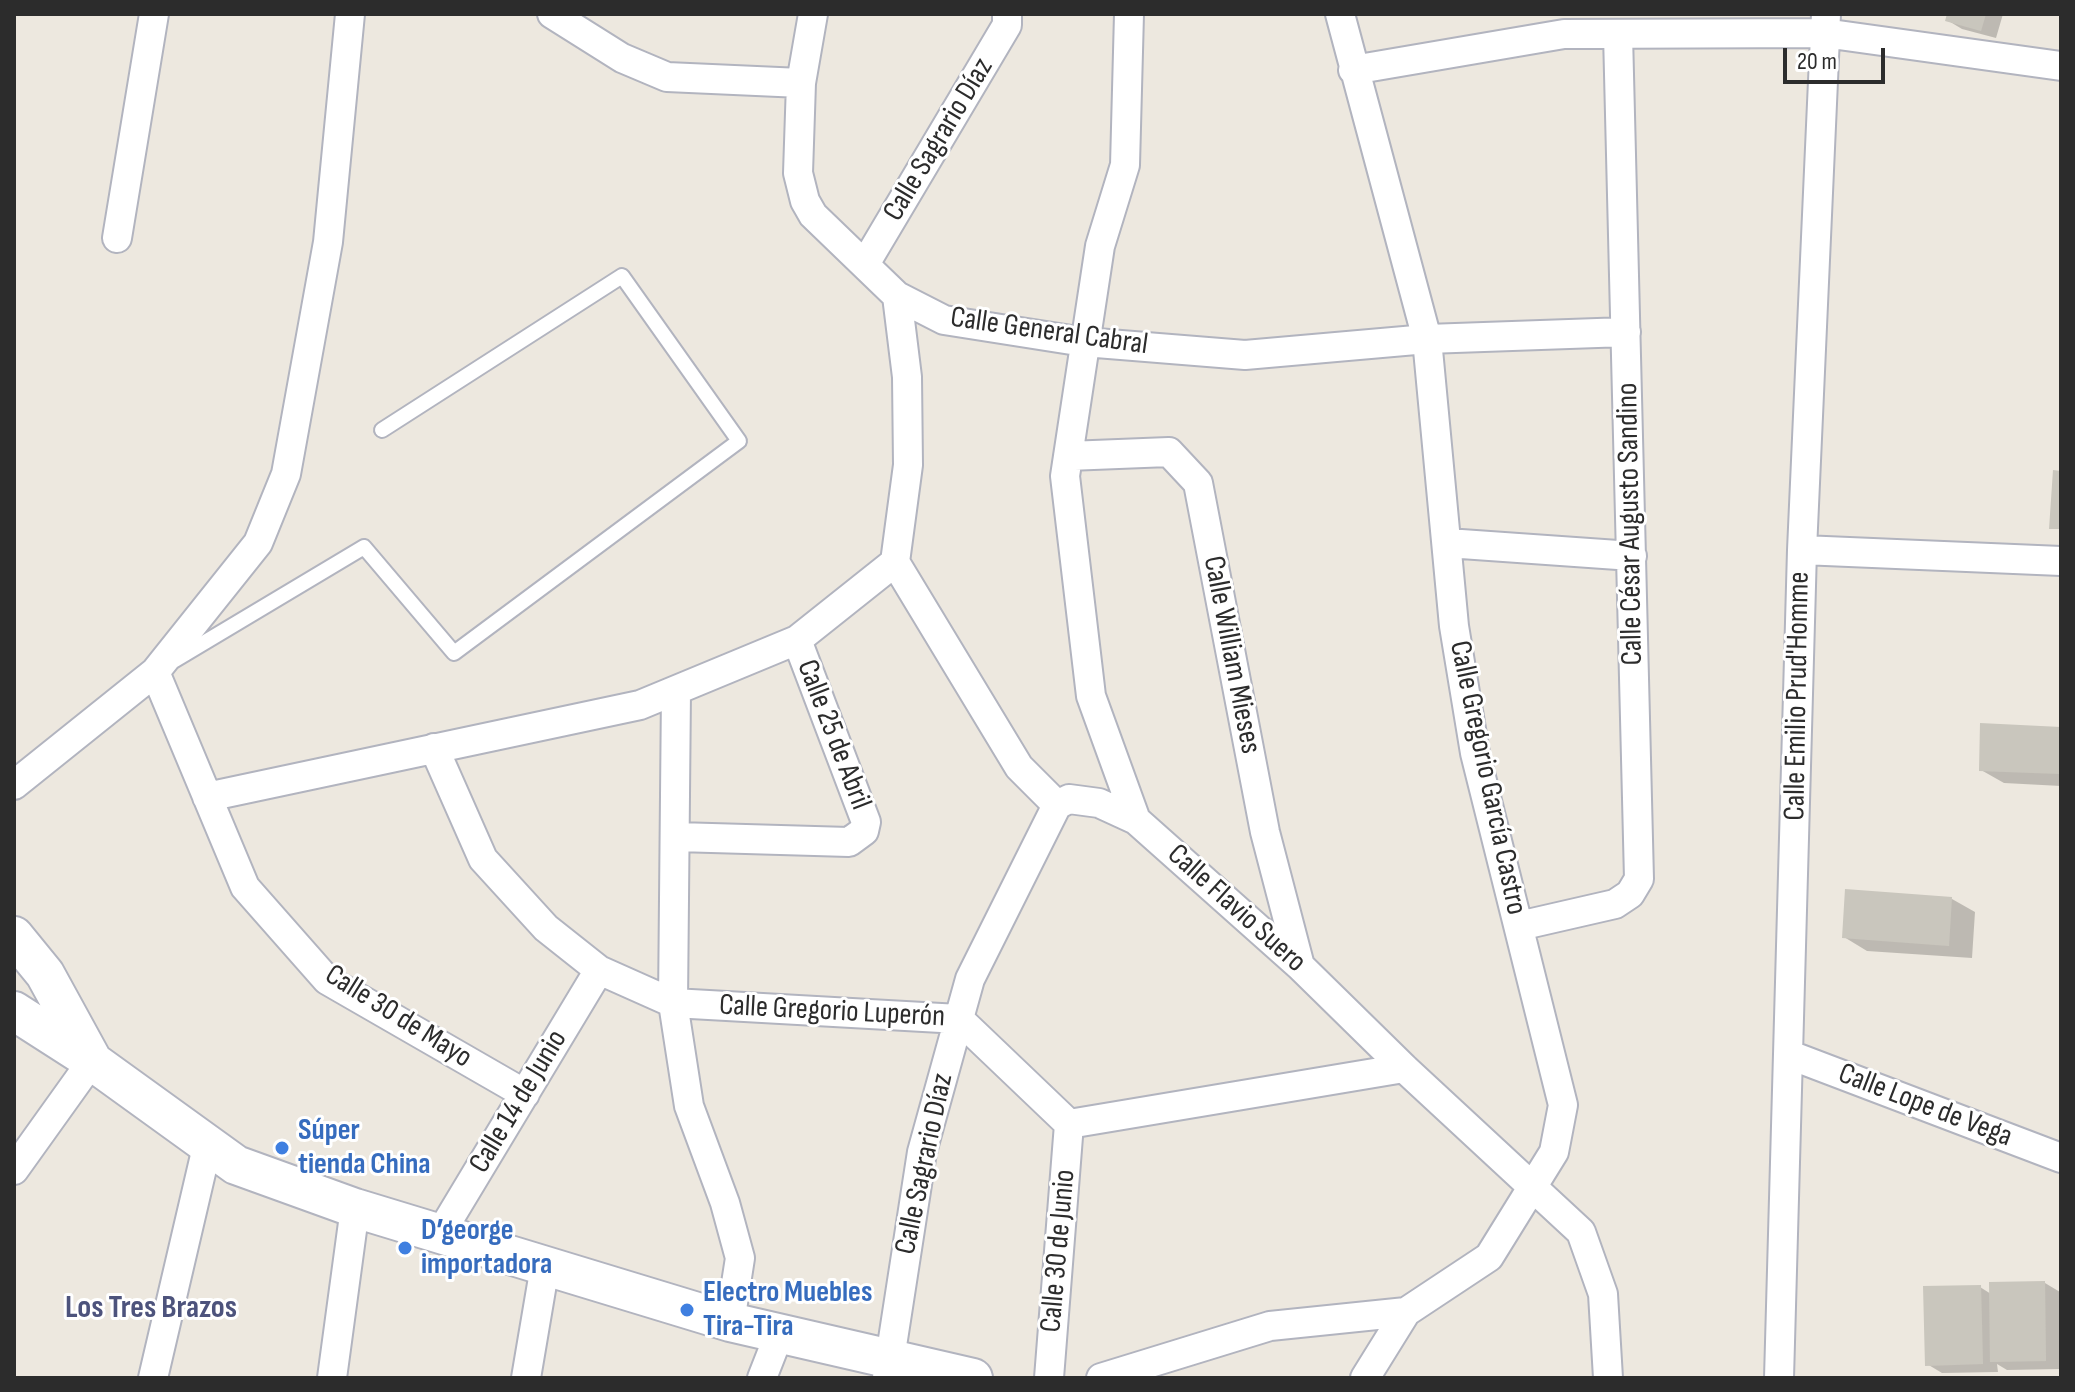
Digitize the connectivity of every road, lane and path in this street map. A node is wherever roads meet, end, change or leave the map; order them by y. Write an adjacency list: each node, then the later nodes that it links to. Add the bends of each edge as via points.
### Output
1 (154, 14): 14 (street)
2 (350, 14): 28 (street, via 328,242 286,474 258,543)
3 (552, 14): 13 (street, via 622,58 667,77)
4 (813, 14): 13 (street, Calle General Cabral)
5 (1007, 14): 15 (street, Calle Sagrario Díaz, via 1007,25)
6 (1129, 14): 19 (street, Calle Flavio Suero, via 1125,165 1100,246)
7 (1340, 14): 12 (street, Calle Gregorio García Castro)
8 (1825, 23): 10 (street); 11 (street); 23 (street, Calle Emilio Prud'Homme)
9 (1564, 24): 10 (street); 12 (street)
10 (1618, 34): 17 (street, Calle César Augusto Sandino)
11 (2061, 66)
12 (1353, 70): 18 (street, Calle Gregorio García Castro)
13 (801, 83): 15 (street, Calle General Cabral, via 798,173 805,201)
14 (117, 238)
15 (865, 264): 16 (street, Calle General Cabral)
16 (897, 296): 19 (street, Calle General Cabral, via 944,320); 26 (street, via 907,377 908,465)
17 (1626, 332): 18 (street, Calle General Cabral); 24 (street, Calle César Augusto Sandino)
18 (1427, 339): 19 (street, Calle General Cabral, via 1245,355); 22 (street, Calle Gregorio García Castro)
19 (1084, 342): 21 (street, Calle Flavio Suero)
20 (382, 430): 28 (lane, via 622,276 739,441 454,653 364,547)
21 (1068, 456): 34 (street, Calle Flavio Suero, via 1065,476 1091,696); 38 (street, Calle William Mieses, via 1169,452 1198,483 1265,832)
22 (1447, 543): 24 (street); 36 (street, Calle Gregorio García Castro, via 1454,626 1475,753)
23 (1802, 550): 25 (street); 44 (street, Calle Emilio Prud'Homme)
24 (1632, 556): 36 (street, Calle César Augusto Sandino, via 1639,879 1615,904)
25 (2061, 561)
26 (895, 562): 27 (street); 33 (street, via 1019,767)
27 (797, 640): 29 (street); 35 (street, Calle 25 de Abril, via 866,822 864,831 849,842)
28 (155, 672): 31 (street); 32 (street, Calle 30 de Mayo)
29 (676, 691): 30 (street, via 640,705); 35 (street)
30 (434, 748): 32 (street); 39 (street, Calle Gregorio Luperón, via 483,859 546,928)
31 (14, 785)
32 (207, 797): 47 (street, Calle 30 de Mayo, via 245,887 327,980)
33 (1057, 805): 34 (street, via 1069,799 1099,803); 43 (street, Calle Sagrario Díaz, via 970,979)
34 (1136, 820): 38 (street, Calle Flavio Suero)
35 (677, 837): 41 (street)
36 (1519, 926): 52 (street, Calle Gregorio García Castro, via 1563,1105 1554,1152)
37 (14, 936): 40 (main road)
38 (1300, 966): 46 (street, Calle Flavio Suero)
39 (599, 970): 41 (street, Calle Gregorio Luperón); 47 (street, Calle 14 de Junio)
40 (45, 974): 42 (main road, via 37,999); 45 (main road)
41 (673, 1003): 43 (street, Calle Gregorio Luperón); 57 (street, via 689,1106 740,1258)
42 (14, 1008): 45 (main road)
43 (959, 1019): 48 (street, Calle Gregorio Luperón); 59 (street, Calle Sagrario Díaz, via 922,1152)
44 (1790, 1055): 50 (street, Calle Lope de Vega); 69 (street, Calle Emilio Prud'Homme)
45 (92, 1061): 49 (main road); 51 (street)
46 (1404, 1068): 48 (street); 52 (street, Calle Flavio Suero)
47 (525, 1094): 54 (street, Calle 14 de Junio)
48 (1069, 1124): 65 (street, Calle 30 de Junio)
49 (207, 1147): 53 (main road, via 236,1165); 60 (street)
50 (2061, 1158)
51 (14, 1170)
52 (1532, 1188): 56 (street, Calle Gregorio García Castro, via 1489,1257); 68 (street, Calle Flavio Suero, via 1581,1232 1603,1294)
53 (355, 1208): 54 (main road); 61 (street)
54 (440, 1234): 55 (main road)
55 (545, 1266): 57 (main road); 62 (street)
56 (1406, 1312): 66 (street, via 1270,1326); 67 (street, Calle Gregorio García Castro)
57 (730, 1322): 58 (main road)
58 (780, 1332): 59 (main road); 63 (street)
59 (888, 1368): 64 (main road)
60 (153, 1378)
61 (332, 1378)
62 (526, 1378)
63 (762, 1378)
64 (973, 1378)
65 (1049, 1378)
66 (1101, 1378)
67 (1365, 1378)
68 (1608, 1378)
69 (1779, 1378)

